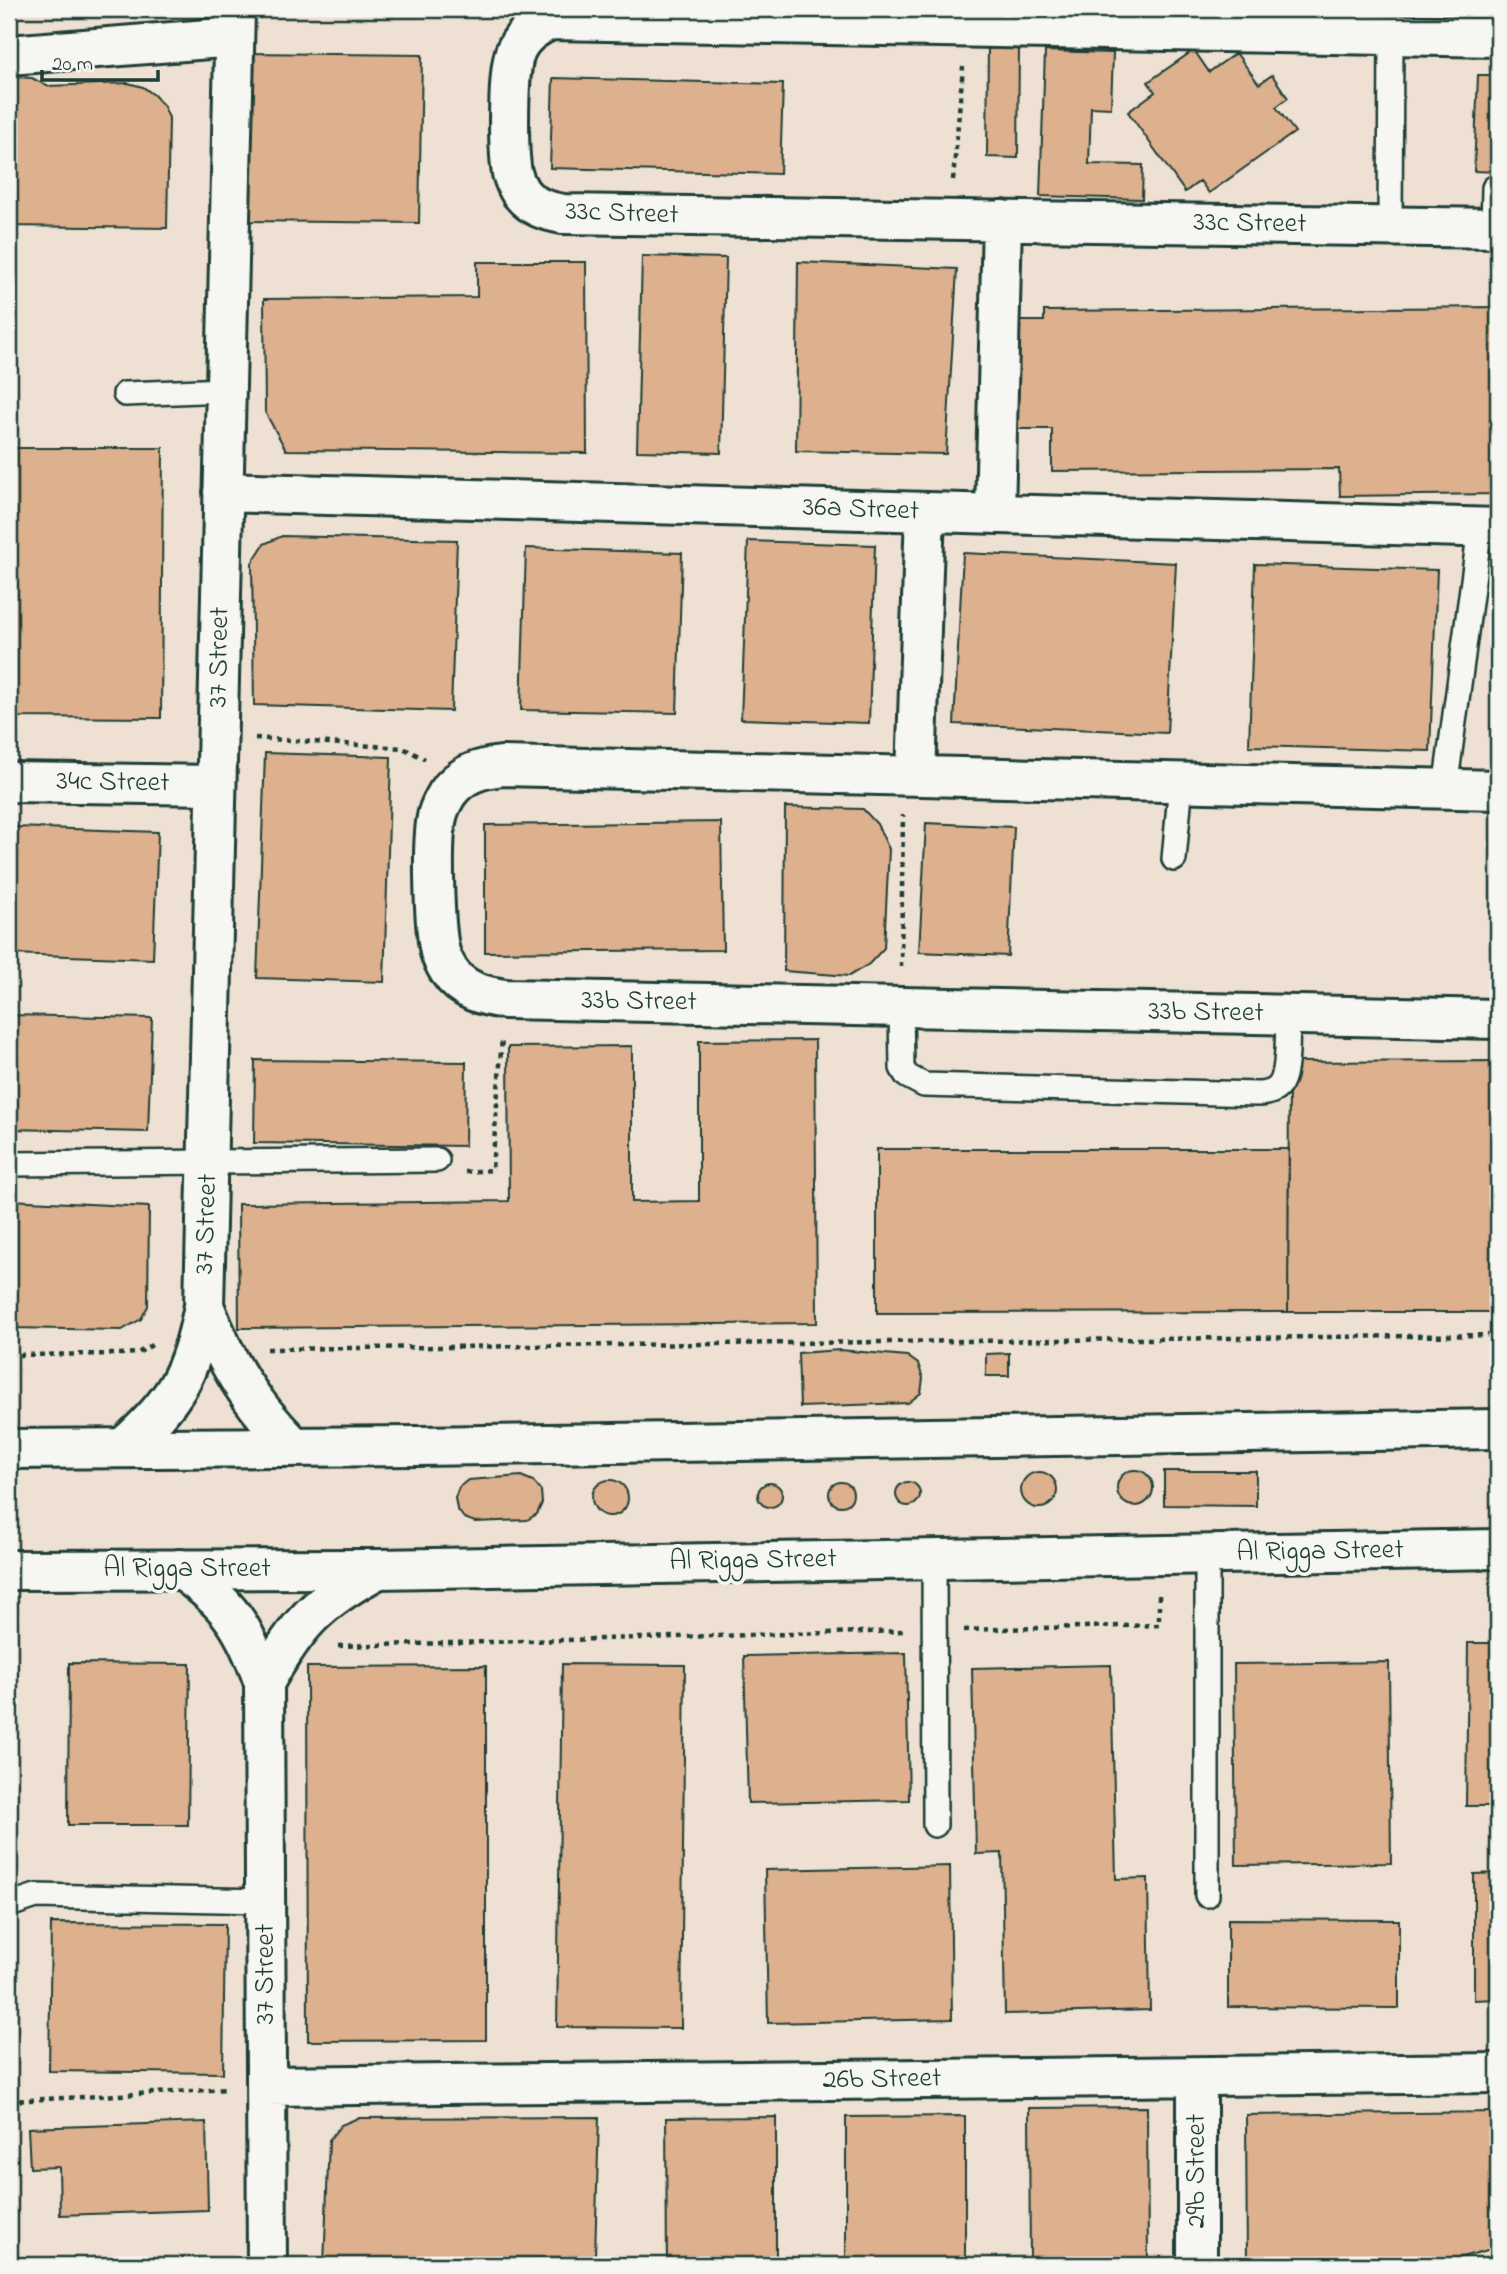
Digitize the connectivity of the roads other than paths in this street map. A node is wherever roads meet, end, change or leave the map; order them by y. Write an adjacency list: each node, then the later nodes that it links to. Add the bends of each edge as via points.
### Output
1 (1009, 18): 3 (street, 33c Street); 7 (street, 33c Street, via 966,26 551,20 524,37 511,67 513,177 520,192 546,211)
2 (235, 23): 5 (street); 10 (street, 37 Street)
3 (1391, 35): 4 (street, 33c Street); 8 (lane)
4 (1498, 37)
5 (9, 55)
6 (1494, 188): 9 (lane)
7 (1002, 220): 8 (street, 33c Street); 14 (street)
8 (1390, 226): 9 (street, 33c Street)
9 (1496, 228)
10 (226, 390): 11 (lane); 12 (street, 37 Street)
11 (125, 394)
12 (223, 492): 13 (street, 36a Street); 19 (street, 37 Street)
13 (925, 512): 14 (street, 36a Street); 16 (street)
14 (995, 514): 15 (street, 36a Street)
15 (1489, 528): 20 (lane)
16 (910, 776): 18 (street); 23 (street, 33b Street, via 482,768 449,792 438,810 435,830 441,955 451,974 466,988 485,996)
17 (9, 782): 19 (street, 34c Street)
18 (1181, 782): 20 (street); 22 (lane)
19 (216, 785): 27 (street, 37 Street)
20 (1445, 789): 21 (street)
21 (1498, 790)
22 (1174, 859)
23 (901, 1007): 24 (street, 33b Street); 24 (lane, via 902,1068 924,1085 1257,1094 1267,1094 1282,1083)
24 (1288, 1015): 25 (street, 33b Street)
25 (1498, 1019)
26 (437, 1160): 27 (lane)
27 (209, 1162): 28 (lane); 29 (street, 37 Street)
28 (9, 1164)
29 (204, 1306): 31 (street, 37 Street, via 239,1382); 32 (street, 37 Street, via 196,1347 180,1385 155,1419)
30 (1498, 1429): 31 (street)
31 (293, 1446): 32 (street)
32 (124, 1447): 33 (street)
33 (9, 1449)
34 (1498, 1549): 35 (street, Al Rigga Street)
35 (1207, 1554): 36 (street, Al Rigga Street); 42 (lane)
36 (934, 1558): 38 (street, Al Rigga Street); 41 (lane)
37 (180, 1569): 38 (street, Al Rigga Street); 39 (street, Al Rigga Street); 40 (street, 37 Street, via 210,1590 235,1617 253,1648)
38 (378, 1569): 40 (street, 37 Street, via 341,1588 310,1615 284,1647)
39 (9, 1570)
40 (264, 1683): 43 (street, 37 Street)
41 (935, 1825)
42 (1207, 1895)
43 (266, 1901): 44 (lane, via 36,1896); 47 (street, 37 Street)
44 (9, 1906)
45 (1498, 2073): 46 (street, 26b Street)
46 (1197, 2077): 47 (street, 26b Street); 49 (street, 29b Street)
47 (267, 2086): 48 (street, 37 Street)
48 (267, 2265)
49 (1197, 2265)

